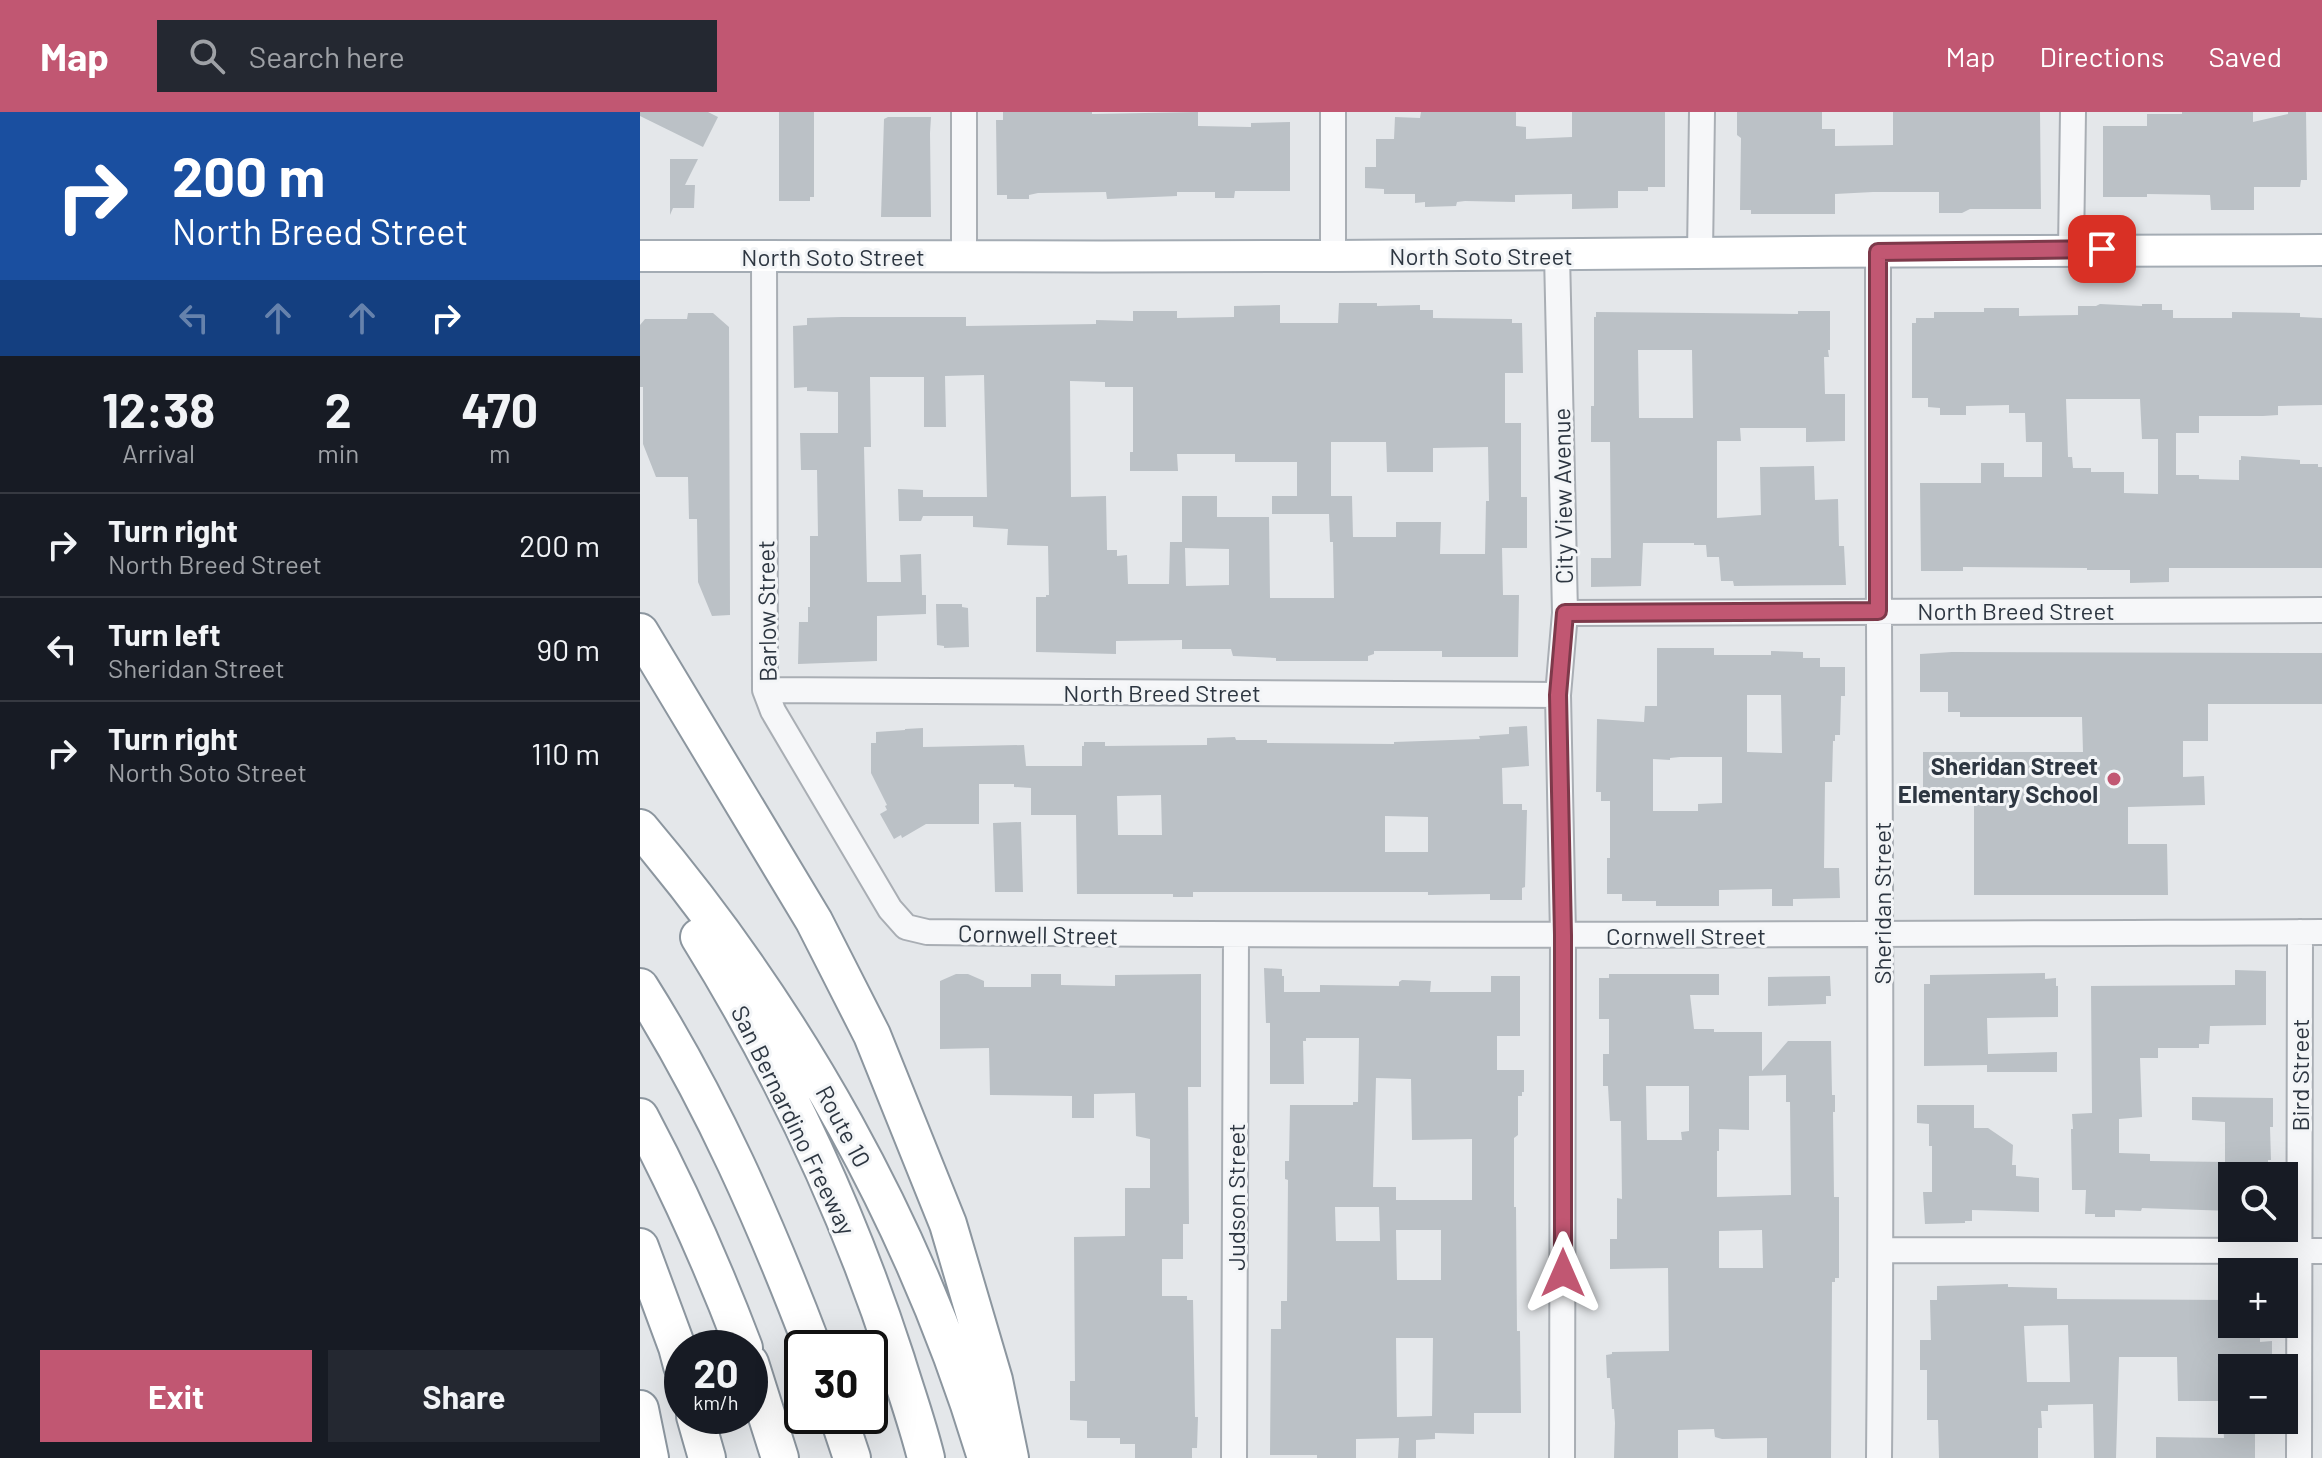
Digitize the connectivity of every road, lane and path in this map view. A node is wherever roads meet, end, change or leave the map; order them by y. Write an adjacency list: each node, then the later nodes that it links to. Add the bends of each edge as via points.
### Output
1 (964, 112): 13 (street)
2 (1333, 112): 12 (street)
3 (1702, 112): 8 (street)
4 (2073, 112): 5 (street)
5 (2071, 249): 6 (main road, North Soto Street); 7 (main road, North Soto Street)
6 (2322, 250)
7 (1878, 252): 8 (main road, North Soto Street); 15 (street, Sheridan Street)
8 (1700, 253): 9 (main road, North Soto Street)
9 (1557, 254): 12 (main road, North Soto Street); 16 (street, City View Avenue)
10 (640, 256): 11 (main road, North Soto Street)
11 (764, 256): 13 (main road, North Soto Street); 18 (street, Barlow Street)
12 (1333, 256): 13 (main road, North Soto Street)
13 (964, 257)
14 (2322, 610): 15 (street, North Breed Street)
15 (1878, 611): 16 (street, North Breed Street); 26 (street, Sheridan Street)
16 (1565, 613): 19 (street, City View Avenue)
17 (640, 632): 45 (highway, via 814,921 872,1035 952,1237 994,1380)
18 (765, 690): 19 (street, North Breed Street); 22 (street, Barlow Street, via 783,730 890,909)
19 (1558, 695): 24 (street, City View Avenue)
20 (640, 828): 44 (highway, Route 10, via 762,988 823,1086 928,1295)
21 (640, 846): 43 (highway, San Bernardino Freeway, via 759,1040 827,1177 882,1318)
22 (906, 927): 25 (street, Cornwell Street, via 927,932)
23 (2311, 932): 26 (street, Cornwell Street); 31 (street, Bird Street)
24 (1563, 935): 25 (street, Cornwell Street); 26 (street, Cornwell Street); 47 (street, City View Avenue)
25 (1236, 936): 46 (street, Judson Street)
26 (1882, 936): 30 (street, Sheridan Street)
27 (640, 987): 34 (highway, via 731,1151)
28 (640, 1117): 33 (highway)
29 (640, 1247): 32 (highway)
30 (1881, 1250): 31 (street); 48 (street, Sheridan Street)
31 (2310, 1251): 49 (street, Bird Street)
32 (671, 1330)
33 (737, 1330)
34 (806, 1330)
35 (640, 1409): 39 (highway)
36 (768, 1420): 41 (highway)
37 (700, 1434): 40 (highway)
38 (844, 1434): 42 (highway)
39 (650, 1458)
40 (707, 1458)
41 (780, 1458)
42 (852, 1458)
43 (926, 1458)
44 (986, 1458)
45 (1010, 1458)
46 (1234, 1458)
47 (1562, 1458)
48 (1879, 1458)
49 (2299, 1458)

